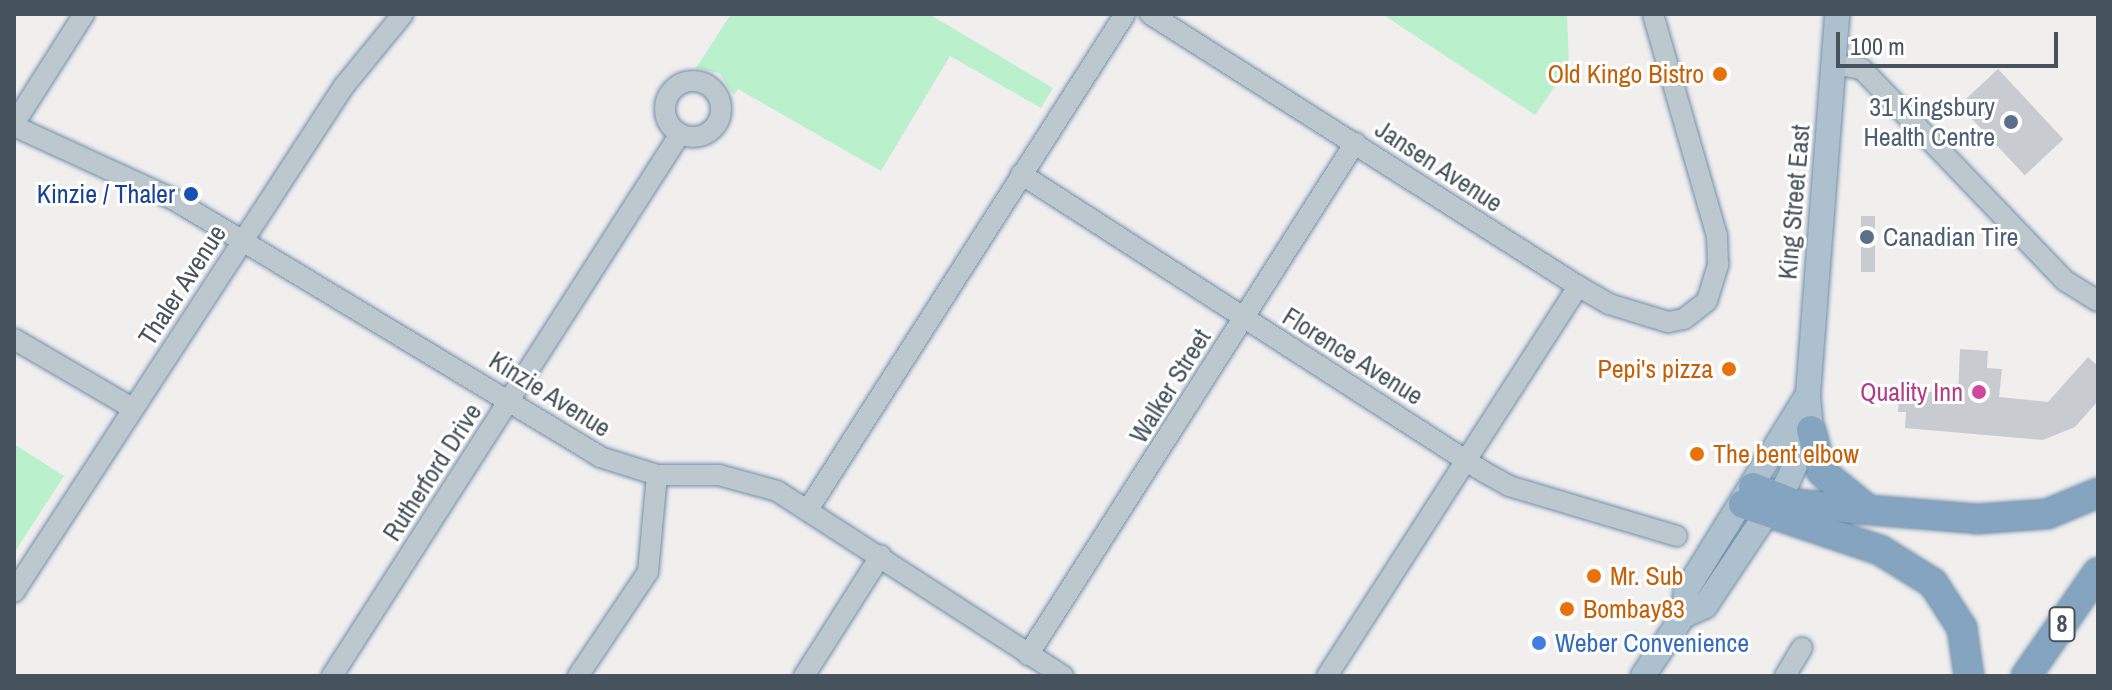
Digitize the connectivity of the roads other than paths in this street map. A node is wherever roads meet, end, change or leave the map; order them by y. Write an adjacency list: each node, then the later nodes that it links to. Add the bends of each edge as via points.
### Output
1 (84, 14): 8 (street)
2 (403, 14): 12 (street, Thaler Avenue, via 344,86)
3 (1125, 14): 11 (street)
4 (1150, 14): 10 (street, Jansen Avenue)
5 (1653, 14): 13 (street, Jansen Avenue, via 1717,236 1718,264 1707,301 1684,319 1668,322 1609,304)
6 (1837, 14): 7 (main road, King Street East)
7 (1834, 64): 14 (street, via 1862,69 2064,280); 17 (main road, King Street East)
8 (14, 125): 12 (street, Kinzie Avenue, via 133,178)
9 (680, 134): 18 (street, Rutherford Drive)
10 (1355, 143): 13 (street, Jansen Avenue); 15 (street, Walker Street)
11 (1021, 174): 15 (street, Florence Avenue); 25 (street)
12 (243, 240): 18 (street, Kinzie Avenue); 19 (street, Thaler Avenue)
13 (1578, 286): 21 (street)
14 (2098, 301)
15 (1243, 318): 21 (street, Florence Avenue); 32 (street, Walker Street)
16 (14, 339): 19 (street)
17 (1808, 394): 20 (main road, King Street East); 24 (main road, King Street East)
18 (510, 399): 22 (street, Kinzie Avenue, via 600,457); 33 (street, Rutherford Drive)
19 (132, 408): 30 (street, Thaler Avenue)
20 (1811, 430): 24 (main road); 26 (highway, via 1822,472)
21 (1467, 459): 27 (street, Florence Avenue, via 1509,486); 37 (street)
22 (657, 475): 25 (street, Kinzie Avenue, via 746,479); 34 (street, via 648,572)
23 (2098, 493): 26 (highway, via 2067,509 2023,518)
24 (1760, 501): 26 (highway); 38 (main road, via 1686,591 1683,616); 40 (highway, via 1880,550 1933,583 1962,628)
25 (809, 508): 28 (street, Kinzie Avenue)
26 (1868, 509)
27 (1677, 536)
28 (881, 555): 32 (street, Kinzie Avenue); 35 (street)
29 (2098, 572): 41 (highway, 8)
30 (14, 592)
31 (1802, 648): 39 (street)
32 (1028, 655): 36 (street, Kinzie Avenue)
33 (332, 676)
34 (578, 676)
35 (804, 676)
36 (1063, 676)
37 (1327, 676)
38 (1643, 676)
39 (1785, 676)
40 (1969, 676)
41 (2026, 676)

